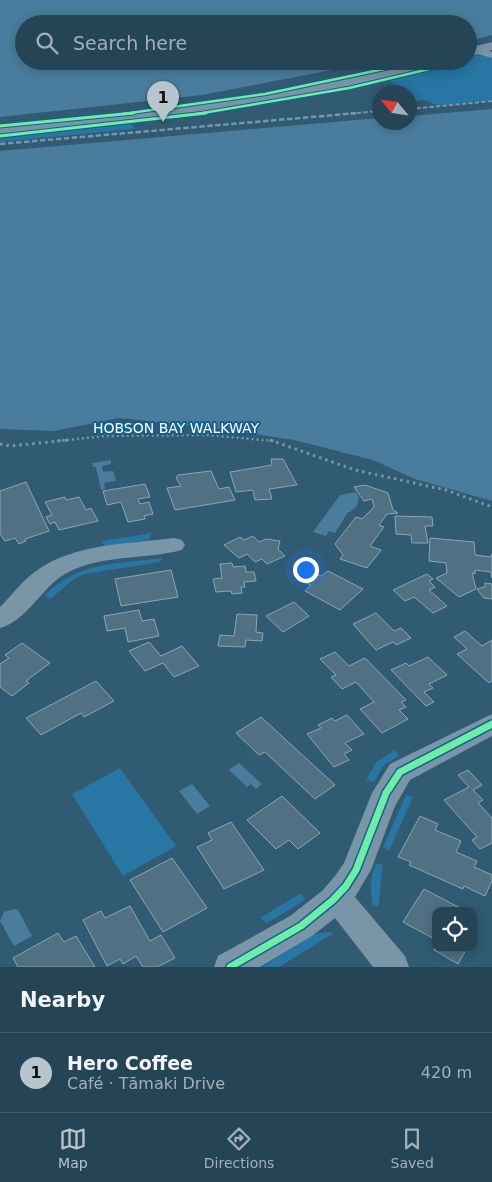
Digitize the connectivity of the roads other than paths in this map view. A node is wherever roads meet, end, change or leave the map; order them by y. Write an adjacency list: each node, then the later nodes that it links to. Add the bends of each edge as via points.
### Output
1 (492, 46): 2 (main road)
2 (477, 51)
3 (477, 53): 4 (street)
4 (492, 55)
5 (402, 70): 6 (main road, via 203,109)
6 (0, 130)
7 (174, 545): 8 (street, via 88,558 64,565 44,577)
8 (0, 620)
9 (492, 724): 10 (street, via 408,767 394,779 356,870)
10 (337, 898): 11 (street); 12 (street)
11 (230, 967)
12 (393, 967)

